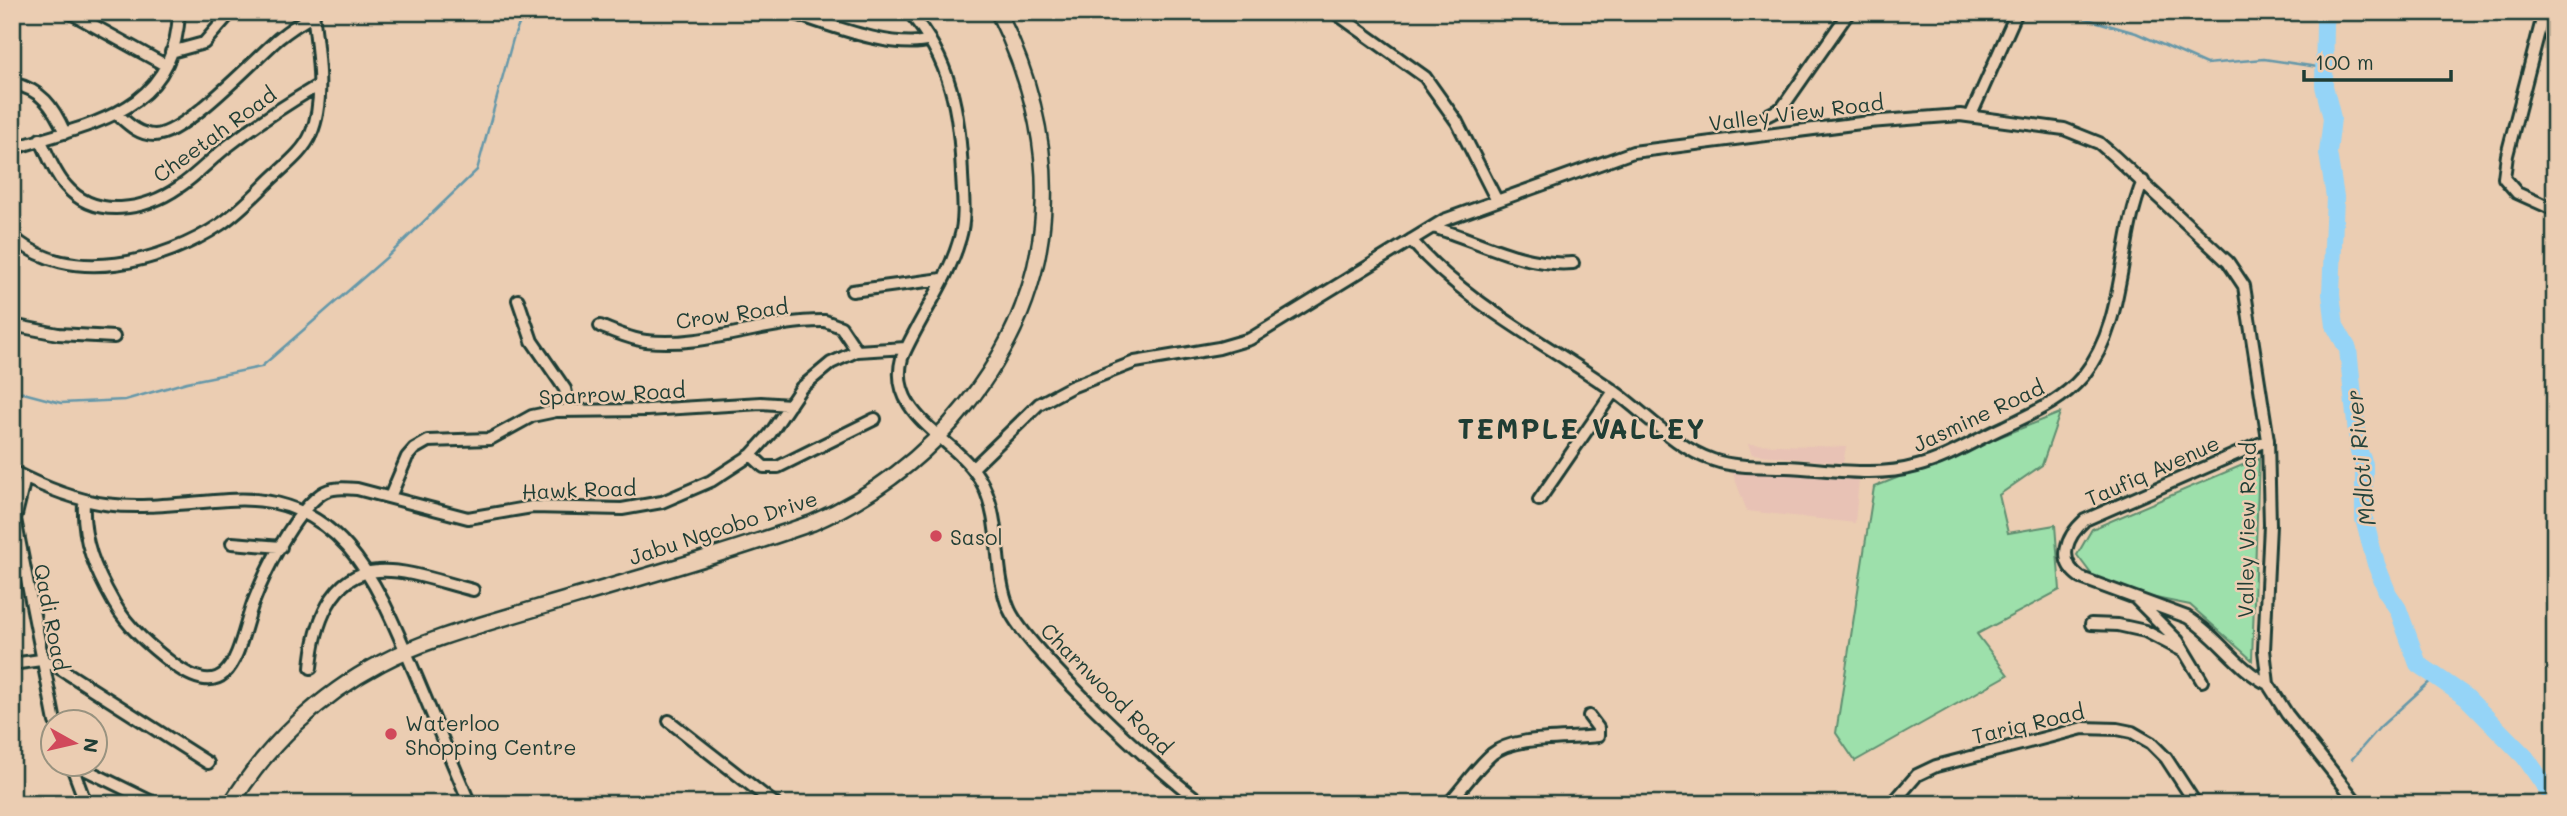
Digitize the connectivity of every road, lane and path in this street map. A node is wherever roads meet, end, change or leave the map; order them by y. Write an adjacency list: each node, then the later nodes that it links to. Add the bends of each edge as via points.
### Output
1 (69, 12): 14 (street)
2 (179, 12): 13 (street)
3 (230, 12): 13 (street, via 204,43)
4 (790, 12): 12 (street, via 890,40 913,44)
5 (909, 12): 12 (street, Charnwood Road)
6 (998, 12): 42 (main road, Jabu Ngcobo Drive, via 1024,71 1040,134 1044,194 1040,254 1034,282 1008,343)
7 (1334, 12): 24 (street, via 1425,77 1457,122)
8 (1849, 12): 19 (street, via 1782,108)
9 (2017, 12): 18 (street)
10 (2544, 12): 25 (street, via 2504,169 2510,188)
11 (313, 14): 16 (street); 17 (street, via 173,128 146,134)
12 (930, 40): 30 (street, Charnwood Road, via 944,66 957,109 963,189 962,229)
13 (171, 52): 14 (street)
14 (165, 65): 17 (street, via 148,91)
15 (12, 83): 20 (street, via 43,96)
16 (317, 86): 21 (street, Cheetah Road, via 228,146 178,188 127,207 106,208 76,196 61,180); 27 (street, via 316,120 308,141 236,213 191,241 156,255 93,265 47,257)
17 (118, 115): 20 (street)
18 (1971, 115): 23 (street, Valley View Road, via 2083,134); 24 (street, Valley View Road, via 1882,120 1653,148)
19 (1768, 116)
20 (65, 132): 21 (street)
21 (40, 139): 22 (street)
22 (12, 149)
23 (2143, 181): 38 (street, Jasmine Road, via 2131,214 2111,324 2089,368 2066,393 2041,410 1935,461 1880,473 1724,463 1692,449); 43 (street, Valley View Road, via 2228,262 2244,286)
24 (1496, 199): 26 (street, Valley View Road)
25 (2555, 210)
26 (1433, 227): 28 (street, Valley View Road); 29 (street, via 1526,261)
27 (12, 236)
28 (1411, 240): 38 (street, Jasmine Road, via 1445,276 1520,331); 45 (street, Valley View Road, via 1250,339 1135,362 1051,396)
29 (1573, 263)
30 (942, 279): 31 (street); 36 (street, Charnwood Road)
31 (852, 291)
32 (517, 300): 40 (street, via 532,341 565,389)
33 (12, 325): 35 (street, via 58,334)
34 (600, 326): 37 (street, Crow Road, via 627,337 662,342 825,321 841,327)
35 (114, 337)
36 (906, 348): 37 (street, Hawk Road); 42 (street, Charnwood Road, via 898,375 901,393)
37 (857, 351): 39 (street, Hawk Road, via 819,371)
38 (1615, 391): 49 (street)
39 (790, 405): 40 (street, Sparrow Road); 44 (street, Hawk Road)
40 (570, 410): 48 (street, Sparrow Road, via 533,416 490,439 421,444 407,457)
41 (874, 419): 44 (street, via 778,467 764,467)
42 (939, 436): 45 (street, Charnwood Road); 59 (main road, Jabu Ngcobo Drive, via 897,475 812,523)
43 (2268, 440): 56 (street, Taufiq Avenue, via 2077,527 2067,544 2069,568 2091,583); 64 (street, Valley View Road, via 2264,650)
44 (751, 455): 48 (street, Hawk Road, via 685,494 638,508 531,507 468,518)
45 (974, 468): 76 (street, Charnwood Road, via 991,509 1003,588 1022,629 1165,774)
46 (12, 471): 47 (street)
47 (25, 478): 50 (street); 60 (street, Qadi Road, via 15,519)
48 (390, 497): 51 (street, Hawk Road, via 357,489 331,490 320,494)
49 (1539, 500)
50 (84, 502): 51 (street, via 147,508 261,500); 53 (street, Hawk Road, via 86,545 115,605 149,644 180,669 204,679 217,677 232,666 257,594)
51 (304, 512): 53 (street, Hawk Road); 54 (street, via 350,546)
52 (232, 543): 53 (street)
53 (281, 547)
54 (368, 572): 55 (street, via 392,571); 59 (street); 62 (street, via 331,598 319,626)
55 (473, 590)
56 (2133, 596): 58 (street); 64 (street, Taufiq Avenue, via 2199,624 2251,674)
57 (2091, 624): 58 (street, via 2137,628)
58 (2183, 651): 63 (street)
59 (406, 652): 74 (main road, Jabu Ngcobo Drive, via 351,681 303,718 261,762); 75 (street)
60 (41, 660): 61 (street); 65 (street, Qadi Road); 68 (street)
61 (12, 664)
62 (311, 668)
63 (2202, 681)
64 (2268, 684): 80 (street)
65 (52, 708)
66 (1589, 716): 77 (street, via 1600,731 1598,736 1505,746 1479,767)
67 (669, 721): 71 (street)
68 (208, 763)
69 (77, 778): 72 (street)
70 (101, 778): 73 (street)
71 (774, 803)
72 (86, 804)
73 (156, 804)
74 (231, 804)
75 (470, 804)
76 (1204, 804)
77 (1448, 804)
78 (1892, 804): 79 (street, Tariq Road, via 1903,788 1936,766 2099,727 2132,732 2151,743)
79 (2196, 804)
80 (2358, 804)

